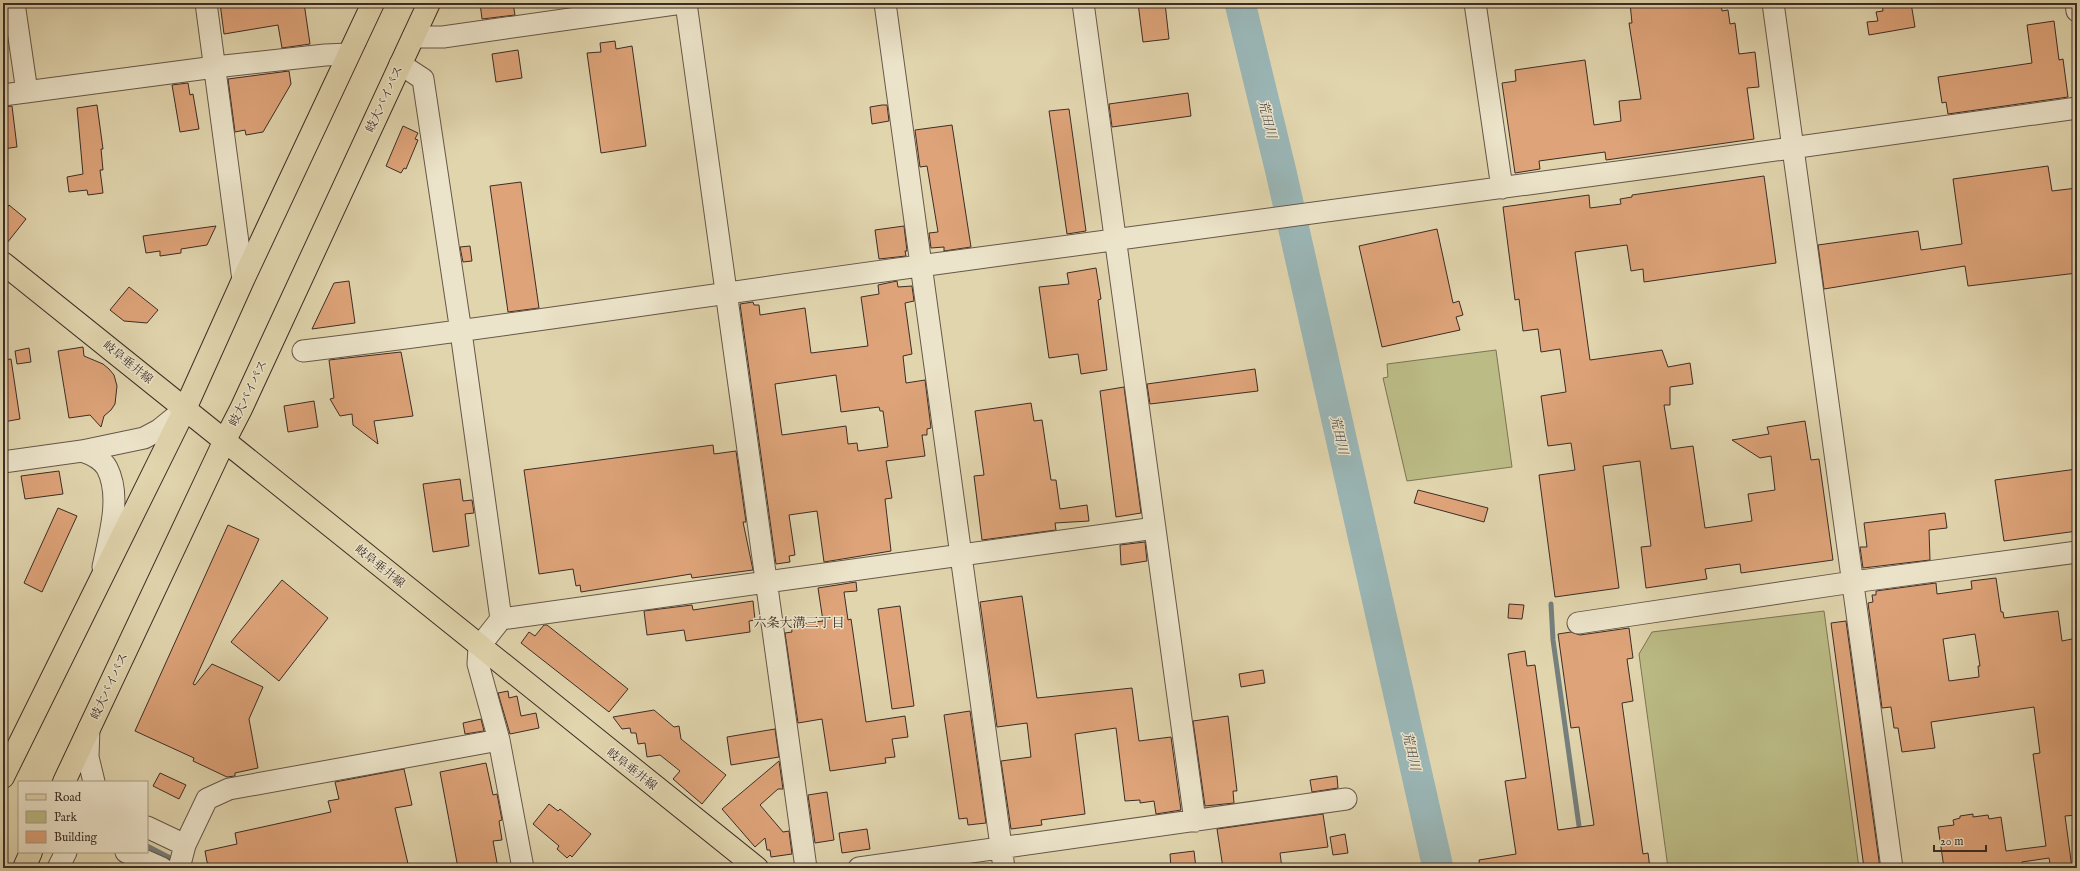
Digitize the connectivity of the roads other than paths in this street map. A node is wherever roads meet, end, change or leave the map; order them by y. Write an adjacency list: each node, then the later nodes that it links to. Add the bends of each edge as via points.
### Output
1 (14, 3): 17 (street)
2 (206, 3): 16 (street)
3 (373, 3): 14 (main road)
4 (429, 3): 13 (main road, 岐大バイパス)
5 (682, 3): 13 (street, via 443,37)
6 (686, 3): 26 (street)
7 (885, 3): 24 (street)
8 (1083, 3): 22 (street)
9 (1475, 3): 21 (street)
10 (1773, 3): 20 (street)
11 (2076, 3): 12 (street)
12 (2077, 11)
13 (413, 37): 15 (main road, 岐大バイパス)
14 (349, 54): 16 (street); 25 (main road)
15 (400, 64): 27 (street, via 423,79); 30 (main road, 岐大バイパス)
16 (215, 68): 17 (street); 25 (street)
17 (26, 92): 18 (street)
18 (3, 95)
19 (2077, 108): 20 (street)
20 (1793, 149): 21 (street); 38 (street)
21 (1502, 188): 22 (street)
22 (1115, 240): 24 (street); 33 (street)
23 (3, 263): 29 (main road, 岐阜垂井線)
24 (921, 266): 26 (street); 35 (street)
25 (243, 280): 29 (main road)
26 (726, 294): 27 (street); 37 (street)
27 (461, 332): 28 (street); 39 (street)
28 (303, 351)
29 (185, 409): 30 (main road, 岐阜垂井線); 31 (street, via 160,430 144,438); 36 (main road)
30 (225, 440): 41 (main road, 岐阜垂井線); 42 (main road, 岐大バイパス)
31 (82, 451): 32 (street); 36 (street, via 95,456 107,467 112,483 112,521)
32 (3, 462)
33 (1155, 528): 35 (street); 49 (street)
34 (2077, 552): 38 (street)
35 (961, 556): 37 (street); 55 (street)
36 (100, 578): 44 (main road)
37 (766, 582): 39 (street); 62 (street)
38 (1852, 582): 40 (street); 64 (street)
39 (501, 619): 41 (street)
40 (1578, 622)
41 (479, 647): 43 (street, via 478,664); 61 (main road, 岐阜垂井線)
42 (89, 727): 46 (main road, 岐大バイパス); 47 (street, via 88,757)
43 (499, 740): 51 (street, via 229,789 207,799); 60 (street)
44 (8, 754): 45 (main road)
45 (3, 777)
46 (64, 781)
47 (94, 781)
48 (1346, 799): 49 (street)
49 (1195, 821): 55 (street)
50 (148, 827): 51 (street)
51 (185, 845): 59 (street)
52 (31, 853): 56 (main road)
53 (66, 853): 57 (street)
54 (128, 853): 58 (street)
55 (1003, 858): 63 (street)
56 (24, 868)
57 (58, 868)
58 (162, 868)
59 (179, 868)
60 (523, 868)
61 (757, 868)
62 (806, 868)
63 (859, 868)
64 (1892, 868)

